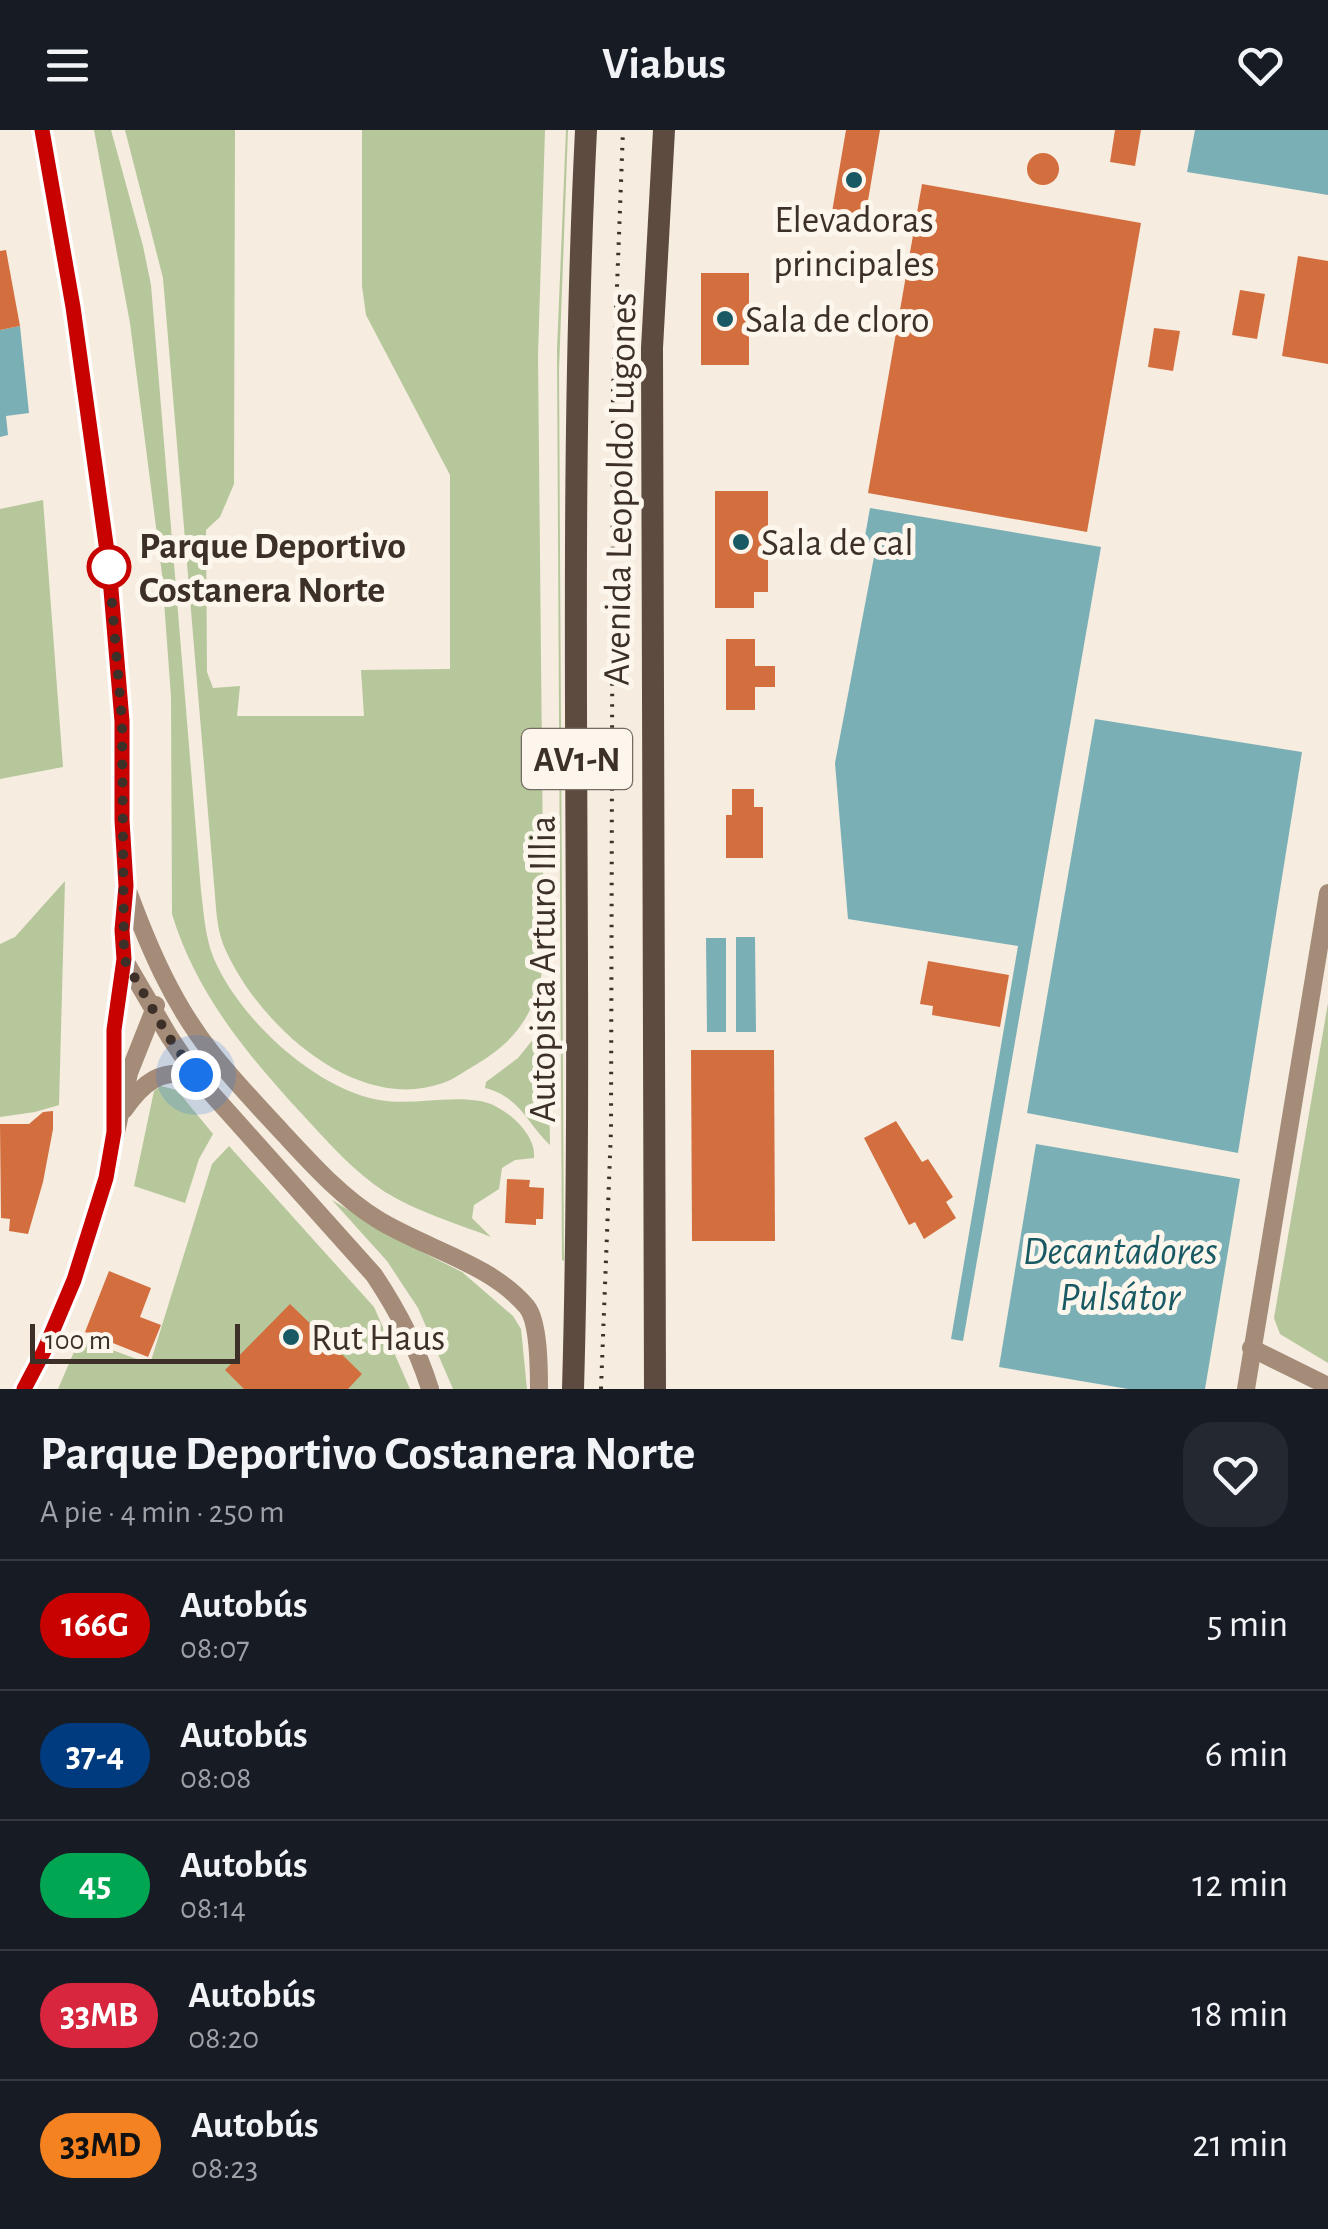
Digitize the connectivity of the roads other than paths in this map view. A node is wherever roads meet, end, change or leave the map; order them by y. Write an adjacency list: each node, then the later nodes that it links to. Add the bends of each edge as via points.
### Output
1 (42, 130): 4 (main road, via 109,566)
2 (586, 130): 16 (highway, Autopista Arturo Illia / AV1-N)
3 (664, 130): 17 (highway, Avenida Leopoldo Lugones / AV1-N, via 652,348)
4 (126, 886): 6 (main road); 7 (main road)
5 (1328, 893): 11 (main road)
6 (124, 959): 8 (main road); 10 (main road, via 114,1030)
7 (163, 976): 8 (main road); 15 (main road, via 210,1052 325,1178 379,1220 466,1264 530,1309)
8 (154, 1012): 9 (main road); 10 (main road, via 128,1073)
9 (196, 1075): 10 (main road, via 155,1076); 12 (main road, via 374,1275)
10 (116, 1126): 14 (main road, via 83,1255)
11 (1251, 1348): 13 (main road); 18 (main road)
12 (429, 1383)
13 (1328, 1386)
14 (24, 1389)
15 (539, 1389)
16 (573, 1389)
17 (655, 1389)
18 (1246, 1389)

